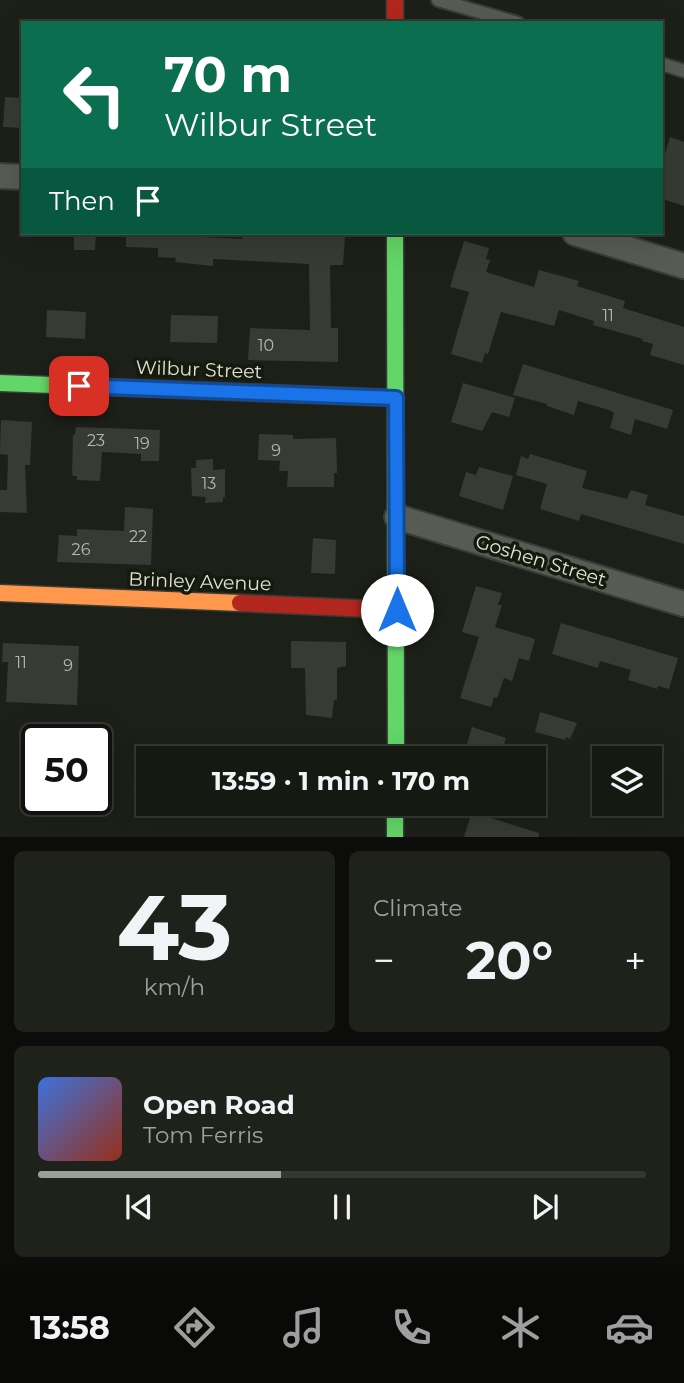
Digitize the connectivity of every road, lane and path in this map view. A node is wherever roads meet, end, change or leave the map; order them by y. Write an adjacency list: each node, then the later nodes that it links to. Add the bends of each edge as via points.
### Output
1 (395, 0): 3 (street)
2 (438, 0): 4 (lane)
3 (395, 21)
4 (511, 21)
5 (663, 64): 6 (lane)
6 (684, 71)
7 (0, 176): 8 (street)
8 (21, 177)
9 (395, 235): 13 (street)
10 (582, 235): 11 (street)
11 (684, 266)
12 (0, 383): 13 (street, Wilbur Street)
13 (396, 398): 14 (street)
14 (397, 517): 16 (street, Goshen Street); 17 (street)
15 (0, 593): 17 (street, Brinley Avenue)
16 (684, 604)
17 (397, 610): 18 (street)
18 (396, 746)
19 (395, 816): 20 (street)
20 (395, 837)

